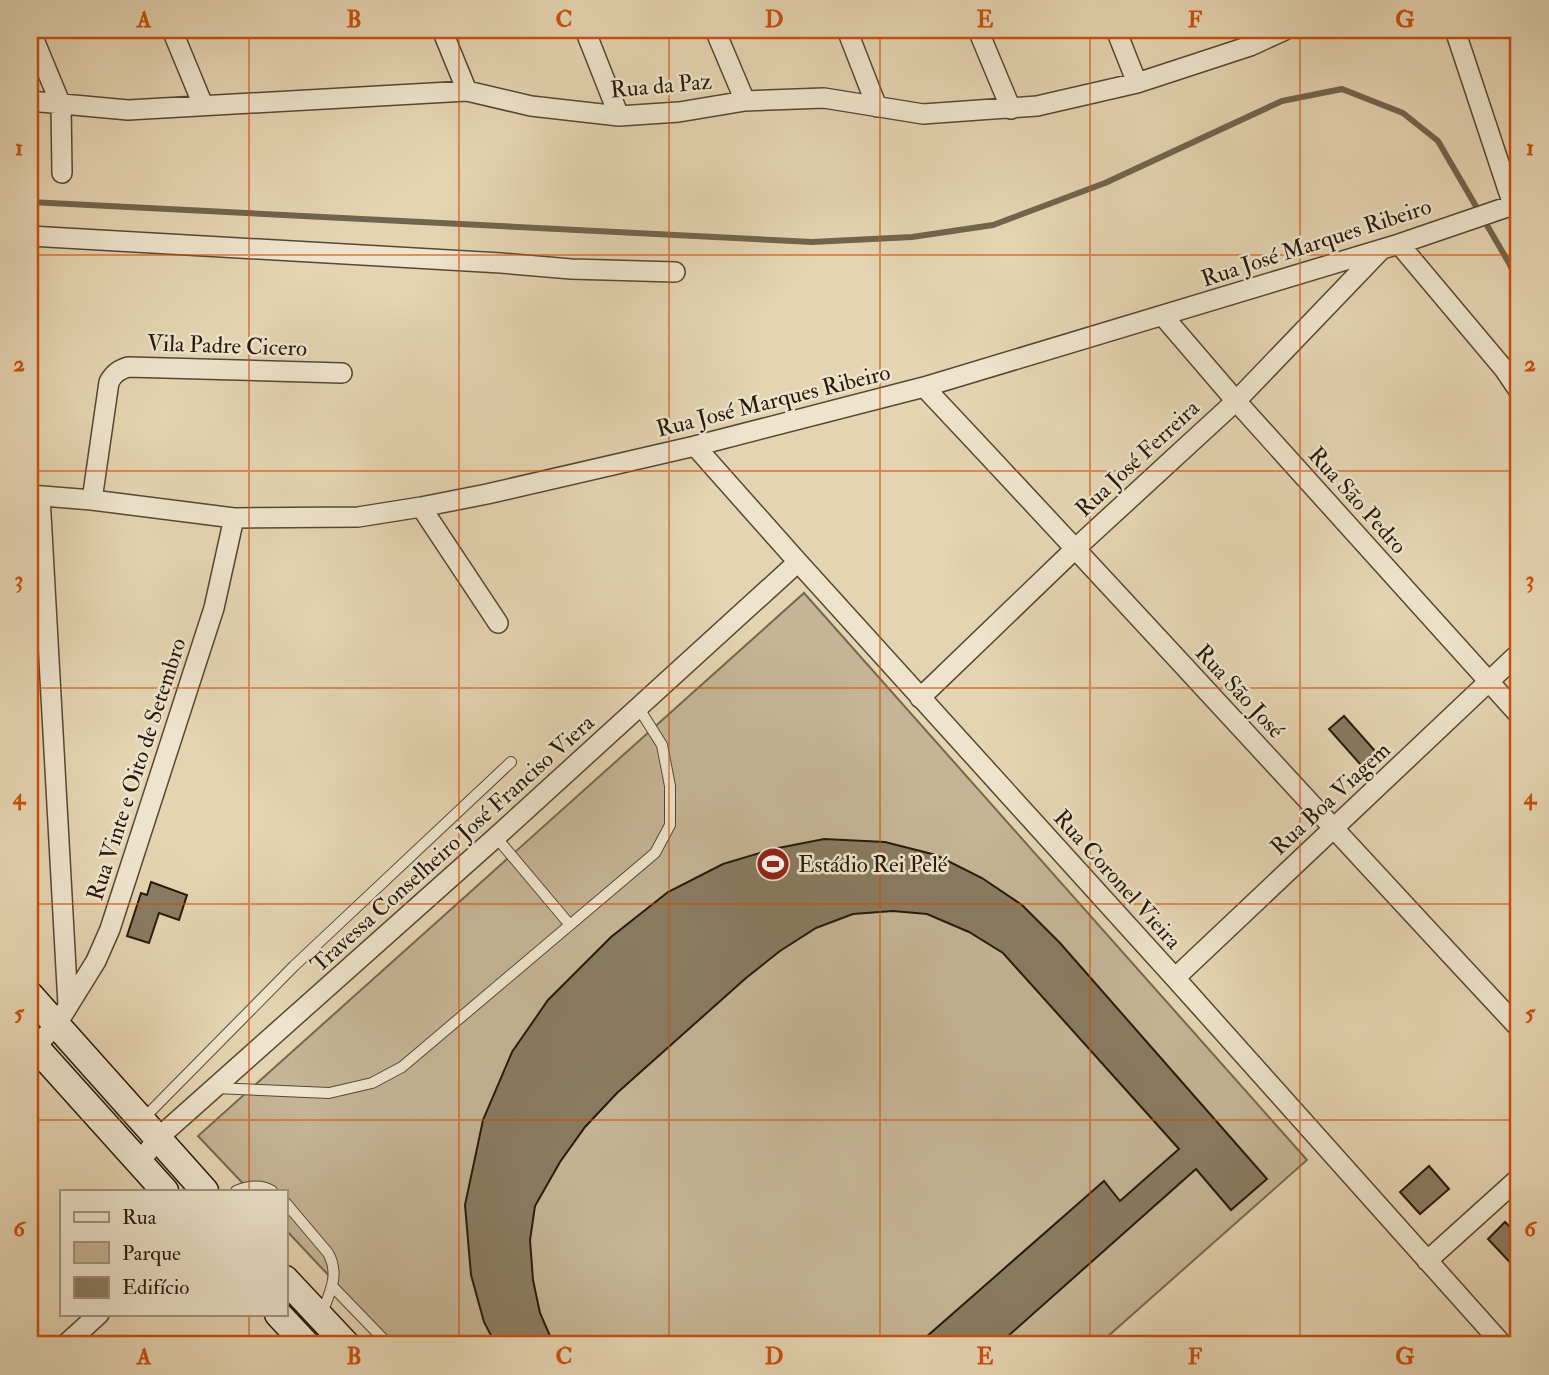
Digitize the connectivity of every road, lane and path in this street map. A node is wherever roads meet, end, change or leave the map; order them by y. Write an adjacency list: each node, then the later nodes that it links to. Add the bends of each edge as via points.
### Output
1 (30, 30): 16 (street)
2 (172, 30): 17 (street)
3 (442, 30): 13 (street)
4 (585, 30): 20 (street)
5 (715, 30): 15 (street)
6 (847, 30): 18 (street)
7 (978, 30): 19 (street)
8 (1116, 30): 12 (street)
9 (1285, 30): 11 (street, Rua da Paz)
10 (1455, 30): 22 (street)
11 (1247, 38): 12 (street, Rua da Paz)
12 (1137, 83): 19 (street, Rua da Paz)
13 (467, 91): 17 (street, Rua da Paz); 20 (street, Rua da Paz, via 531,106)
14 (30, 101): 16 (street, Rua da Paz)
15 (745, 101): 18 (street, Rua da Paz, via 824,98); 20 (street, Rua da Paz)
16 (61, 105): 17 (street, Rua da Paz, via 128,110); 21 (street)
17 (203, 105)
18 (877, 107): 19 (street, Rua da Paz, via 923,114)
19 (1011, 109)
20 (619, 116)
21 (62, 173)
22 (1514, 205): 24 (street, Rua José Marques Ribeiro)
23 (30, 236): 25 (street)
24 (1390, 247): 26 (street, Rua José Marques Ribeiro); 29 (street, via 1504,369); 30 (street, Rua José Ferreira)
25 (675, 272)
26 (1163, 316): 28 (street, Rua José Marques Ribeiro); 30 (street, Rua São Pedro)
27 (342, 373): 33 (street, Vila Padre Cicero, via 119,370 109,382)
28 (924, 387): 31 (street, Rua José Marques Ribeiro); 36 (street, Rua São José)
29 (1519, 391)
30 (1236, 401): 36 (street, Rua José Ferreira); 40 (street, Rua São Pedro)
31 (695, 446): 34 (street, Rua José Marques Ribeiro); 37 (street, Rua Coronel Vieira)
32 (35, 495): 33 (street, Rua José Marques Ribeiro); 50 (street)
33 (93, 500): 35 (street, Rua José Marques Ribeiro)
34 (421, 507): 35 (street, Rua José Marques Ribeiro, via 358,517); 38 (street)
35 (234, 518): 50 (street, Rua Vinte e Oito de Setembro, via 214,608 110,929)
36 (1076, 548): 41 (street, Rua José Ferreira); 45 (street, Rua São José)
37 (798, 562): 41 (street, Rua Coronel Vieira); 42 (street, Travessa Conselheiro José Franciso Viera)
38 (498, 623)
39 (1519, 653): 40 (street, Rua Boa Viagem)
40 (1489, 682): 43 (street, Rua São Pedro); 45 (street, Rua Boa Viagem)
41 (920, 698): 48 (street, Rua Coronel Vieira)
42 (638, 708): 46 (street, Travessa Conselheiro José Franciso Viera); 47 (lane, via 662,745 670,786 670,825 655,853)
43 (1519, 715)
44 (511, 762): 54 (lane, via 294,966)
45 (1333, 828): 48 (street, Rua Boa Viagem); 51 (street, Rua São José)
46 (496, 837): 47 (lane); 53 (street, Travessa Conselheiro José Franciso Viera)
47 (569, 925): 53 (lane, via 402,1067 372,1083 329,1093)
48 (1175, 978): 62 (street, Rua Coronel Vieira)
49 (30, 995): 50 (main road)
50 (63, 1015): 52 (street, Rua Vinte e Oito de Setembro); 54 (main road)
51 (1519, 1028)
52 (32, 1047): 55 (main road)
53 (215, 1088): 54 (street, Travessa Conselheiro José Franciso Viera)
54 (150, 1129): 55 (street, Travessa Conselheiro José Franciso Viera); 58 (main road)
55 (140, 1161): 57 (main road)
56 (1519, 1178): 62 (street)
57 (165, 1190)
58 (204, 1190)
59 (239, 1190): 60 (lane, via 253,1186)
60 (271, 1190)
61 (287, 1204): 63 (lane, via 332,1260)
62 (1427, 1261): 71 (street, Rua Coronel Vieira)
63 (333, 1287): 66 (lane); 70 (lane)
64 (287, 1304): 66 (main road); 68 (main road)
65 (97, 1316): 67 (street)
66 (320, 1317): 69 (main road)
67 (65, 1345)
68 (307, 1345)
69 (347, 1345)
70 (389, 1345)
71 (1503, 1345)

